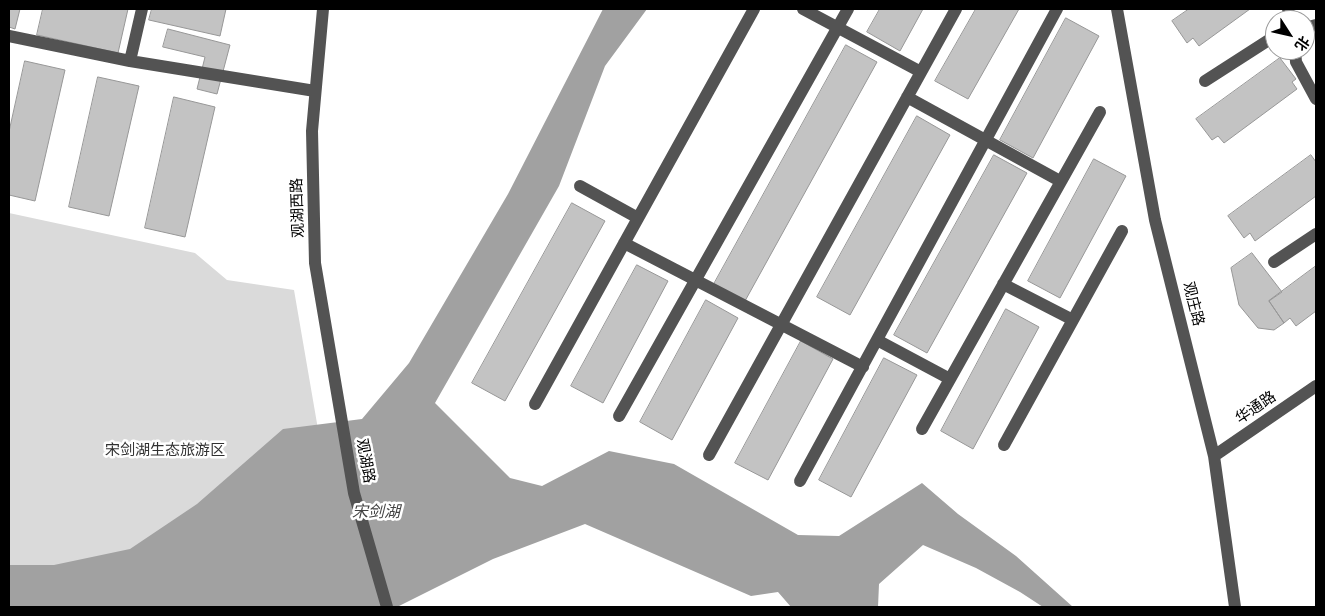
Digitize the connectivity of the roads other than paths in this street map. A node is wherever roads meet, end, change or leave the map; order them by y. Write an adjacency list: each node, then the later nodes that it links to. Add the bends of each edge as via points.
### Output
1 (142, 9): 13 (street)
2 (322, 9): 16 (street, 观湖西路)
3 (754, 9): 23 (street)
4 (803, 9): 9 (street)
5 (848, 9): 9 (street)
6 (956, 9): 14 (street)
7 (1057, 9): 20 (street)
8 (1117, 9): 42 (street, 观庄路, via 1155,220)
9 (838, 28): 14 (street); 28 (street)
10 (9, 36): 13 (street)
11 (1265, 42): 15 (street)
12 (1296, 60): 18 (street)
13 (130, 62): 16 (street)
14 (921, 72): 17 (street)
15 (1205, 81)
16 (315, 91): 37 (street, 观湖西路, via 312,131 315,263)
17 (906, 98): 20 (street); 31 (street)
18 (1316, 99)
19 (1100, 112): 21 (street)
20 (986, 141): 21 (street); 32 (street)
21 (1060, 181): 29 (street)
22 (580, 186): 23 (street)
23 (638, 218): 26 (street)
24 (1122, 231): 30 (street)
25 (1316, 234): 27 (street)
26 (624, 243): 28 (street); 36 (street)
27 (1274, 262)
28 (696, 280): 31 (street); 38 (street)
29 (1003, 284): 30 (street); 34 (street)
30 (1073, 320): 40 (street)
31 (781, 324): 33 (street); 41 (street)
32 (877, 340): 33 (street); 34 (street)
33 (863, 367): 43 (street)
34 (950, 379): 39 (street)
35 (1316, 386): 42 (street, 华通路)
36 (535, 404)
37 (339, 406): 44 (street, 观湖路, via 354,493)
38 (619, 416)
39 (922, 429)
40 (1004, 445)
41 (709, 455)
42 (1214, 456): 45 (street, 观庄路)
43 (800, 481)
44 (387, 607)
45 (1235, 607)

